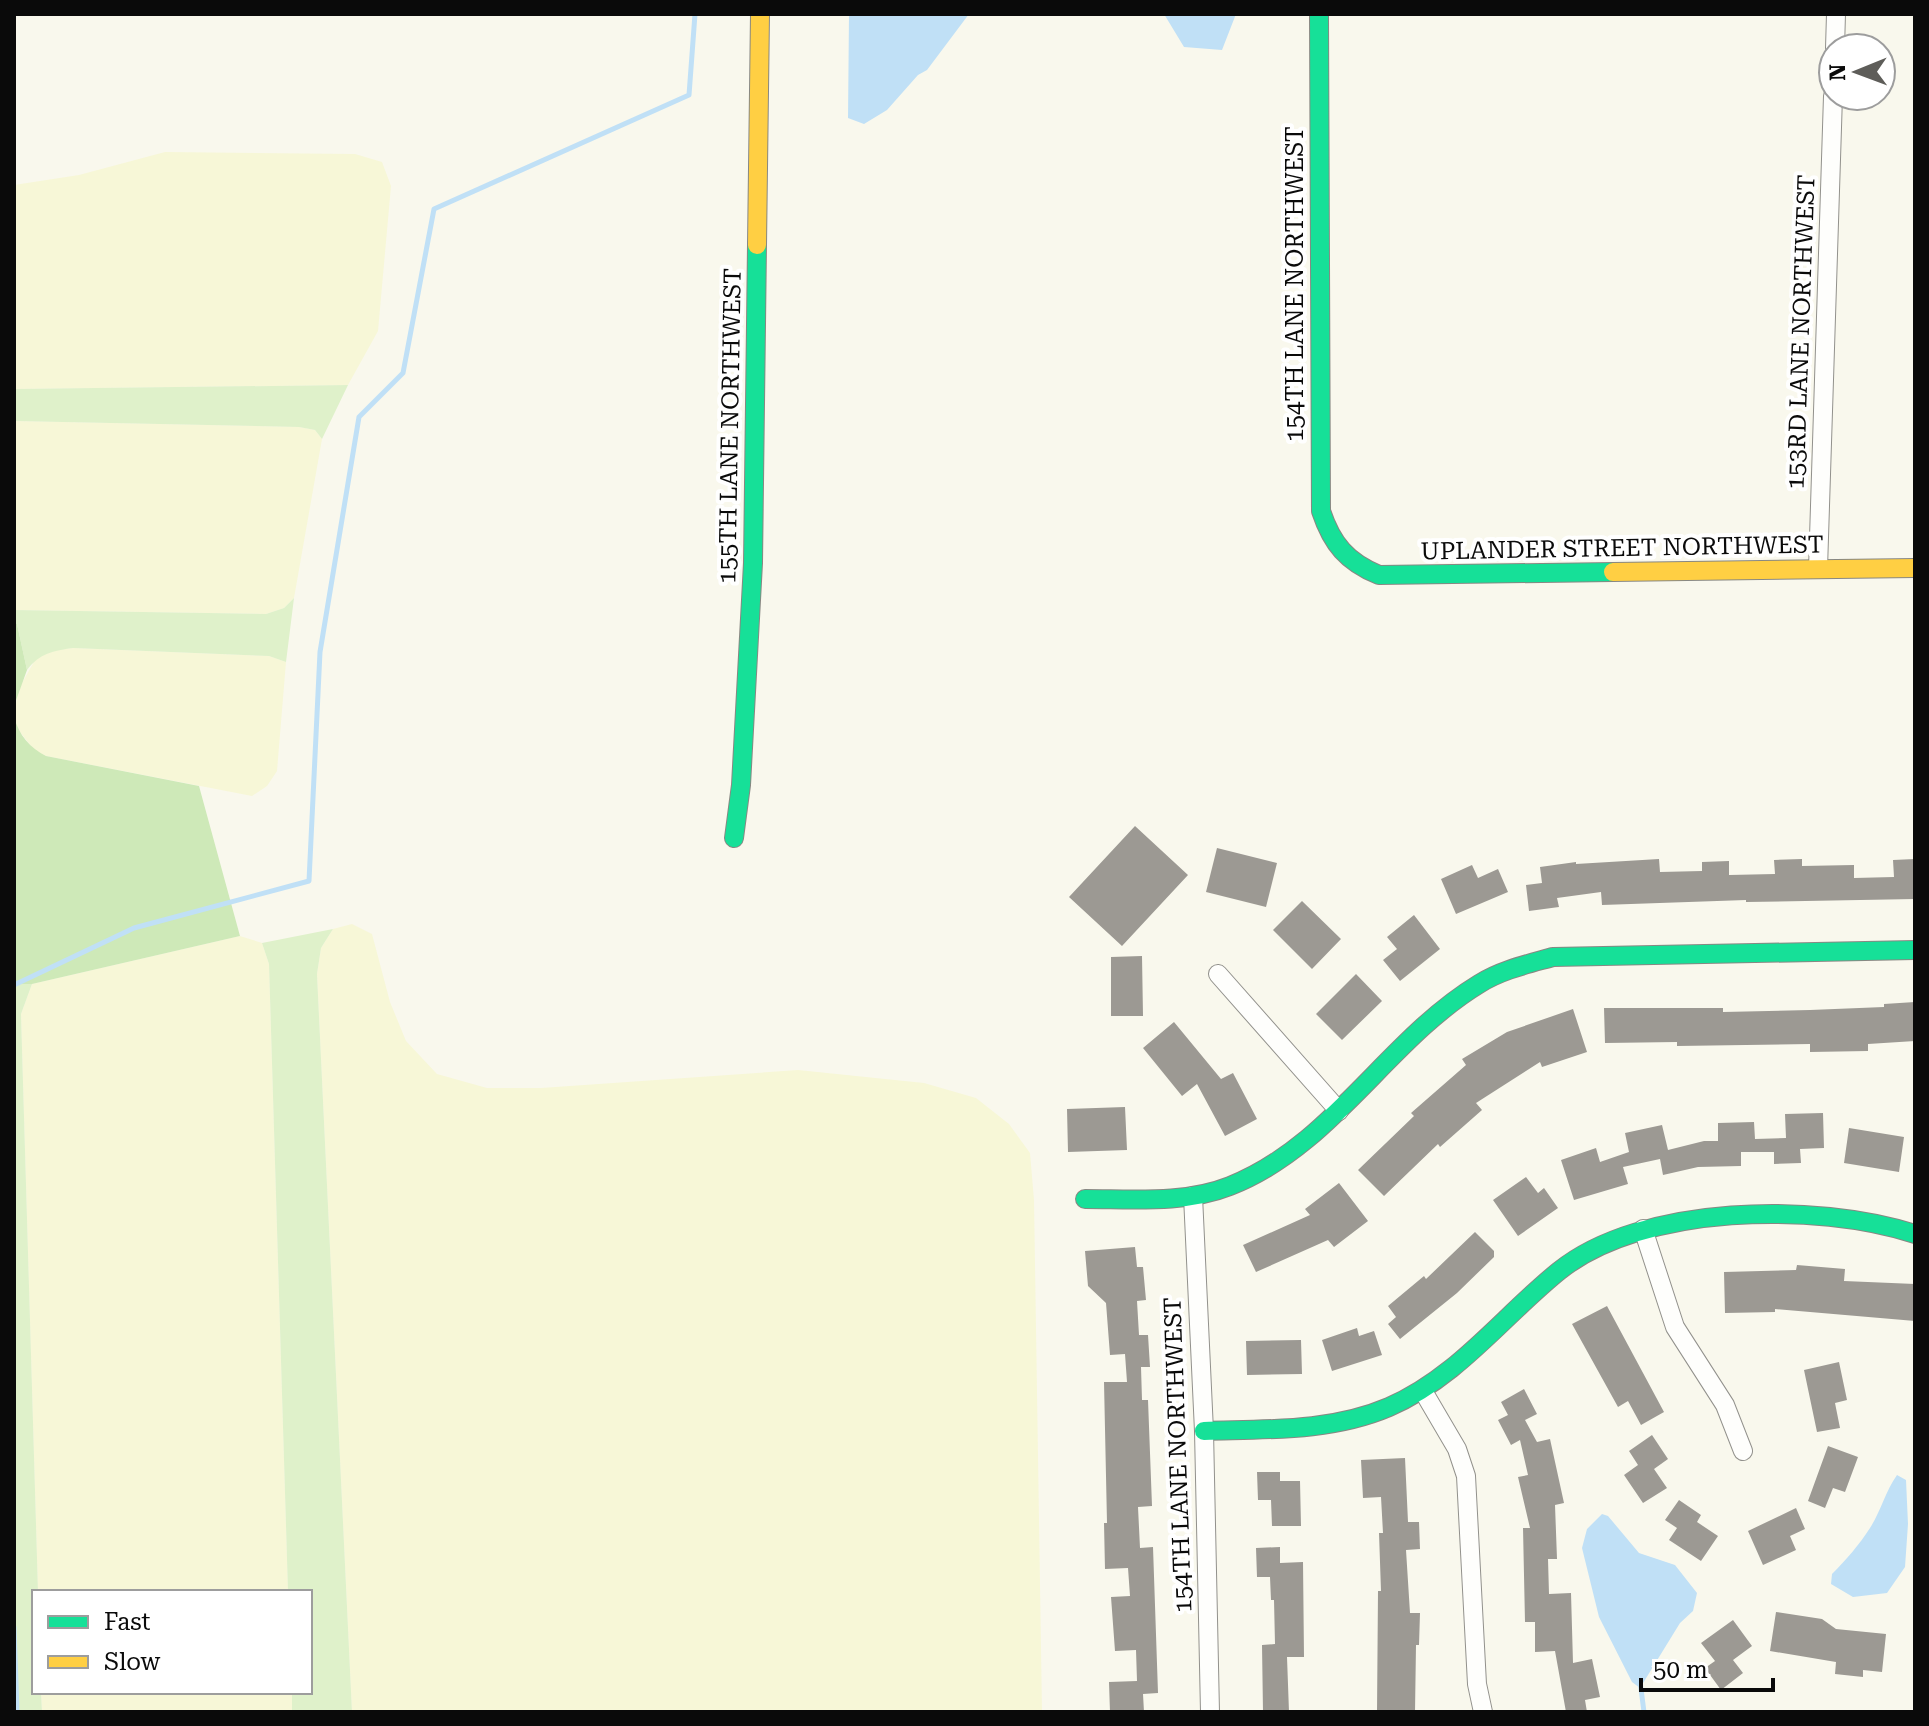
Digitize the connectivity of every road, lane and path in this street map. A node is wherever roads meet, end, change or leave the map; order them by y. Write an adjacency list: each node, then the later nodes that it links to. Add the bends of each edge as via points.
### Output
1 (760, 14): 7 (street, 155TH LANE NORTHWEST, via 753,563)
2 (1319, 14): 4 (street, 154TH LANE NORTHWEST, via 1321,511)
3 (1832, 112): 6 (street, 153RD LANE NORTHWEST)
4 (1338, 550): 6 (street, UPLANDER STREET NORTHWEST, via 1357,567 1379,575)
5 (1915, 568): 6 (street, UPLANDER STREET NORTHWEST)
6 (1818, 569)
7 (734, 838)
8 (1915, 950): 10 (street, via 1553,957 1511,968 1447,1008)
9 (1218, 974): 10 (street)
10 (1339, 1111): 11 (street, via 1261,1172)
11 (1193, 1196): 12 (street); 16 (street, 154TH LANE NORTHWEST)
12 (1085, 1199)
13 (1643, 1229): 14 (street, via 1682,1220 1827,1215); 15 (street, via 1591,1249 1560,1270); 17 (street, via 1675,1327 1725,1405)
14 (1915, 1234)
15 (1423, 1391): 16 (street, via 1388,1408 1328,1425); 19 (street, via 1457,1449 1466,1476)
16 (1204, 1431): 18 (street, 154TH LANE NORTHWEST)
17 (1743, 1451)
18 (1210, 1712)
19 (1483, 1712)

